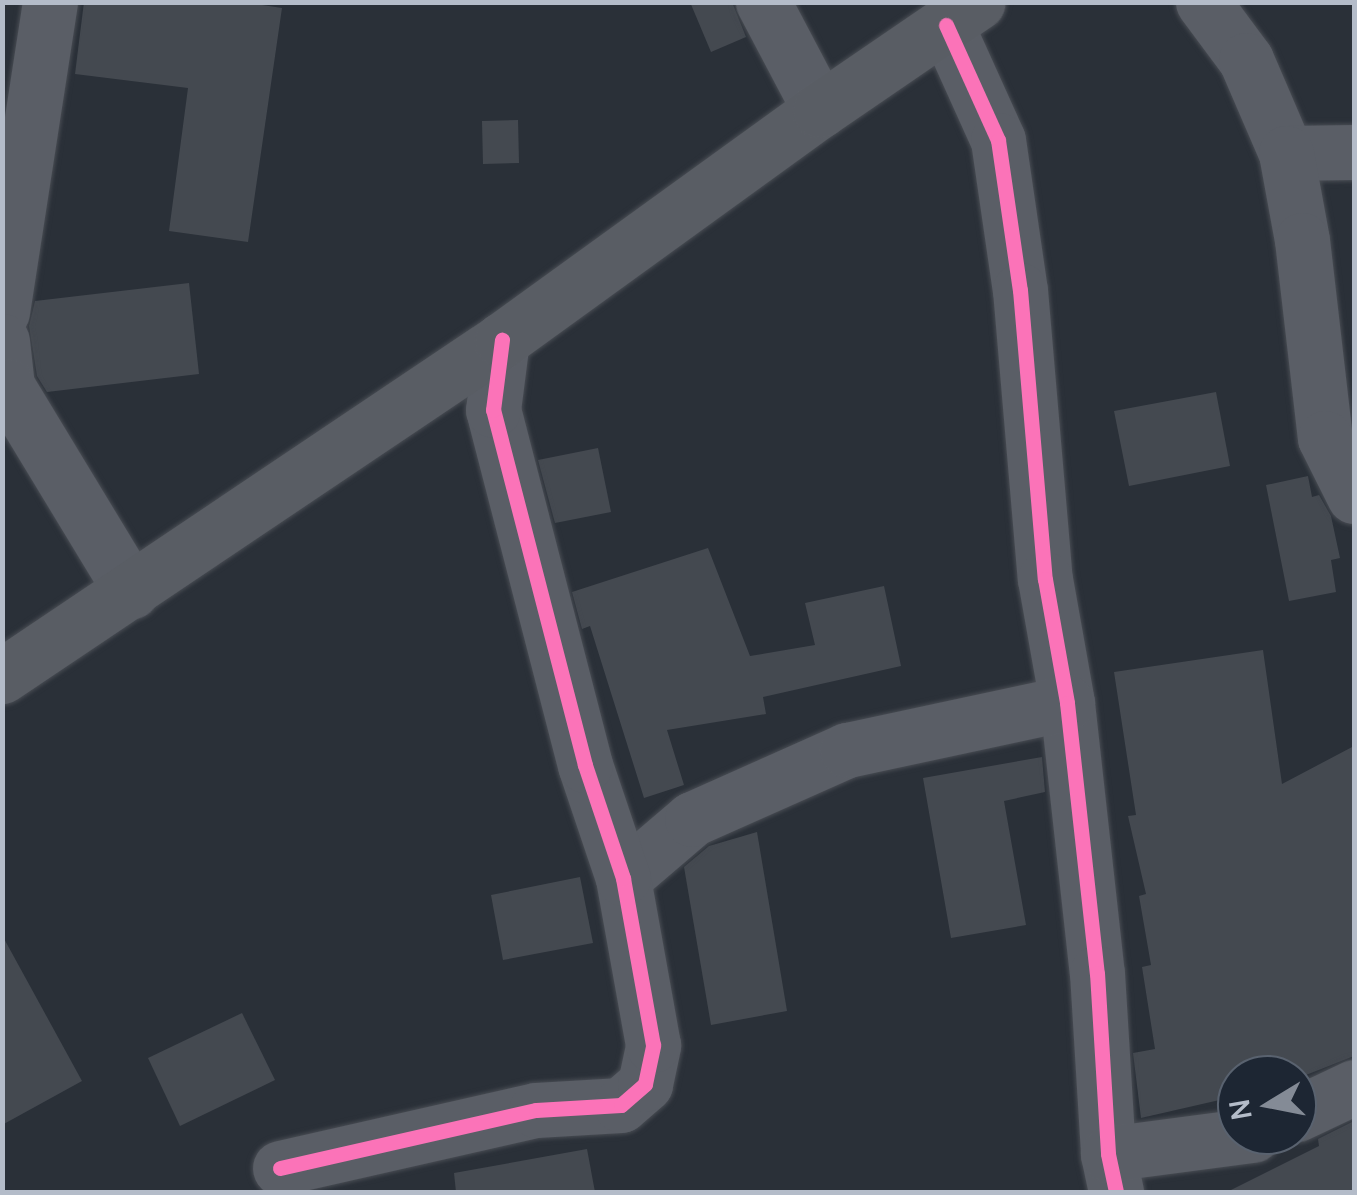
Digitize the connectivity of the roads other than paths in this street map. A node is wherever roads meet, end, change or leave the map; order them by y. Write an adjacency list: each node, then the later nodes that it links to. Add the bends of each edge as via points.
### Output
1 (50, 2): 8 (street)
2 (763, 2): 5 (street)
3 (1203, 2): 6 (street, via 1246,60)
4 (962, 14): 5 (main road); 14 (street, via 998,140 1020,290 1045,580)
5 (820, 110): 9 (main road)
6 (1286, 152): 7 (street); 11 (street, via 1325,438)
7 (1354, 152)
8 (2, 312)
9 (502, 340): 12 (main road); 15 (street, via 493,410 585,764)
10 (2, 341): 12 (street, via 7,386)
11 (1354, 496)
12 (132, 590): 13 (main road)
13 (2, 676)
14 (1067, 703): 15 (street, via 847,750 692,819); 20 (street)
15 (623, 878): 19 (street, via 654,1045 645,1084 621,1104 536,1110)
16 (1354, 1087): 17 (street)
17 (1317, 1105)
18 (1217, 1145): 20 (street)
19 (280, 1168)
20 (1112, 1173)

